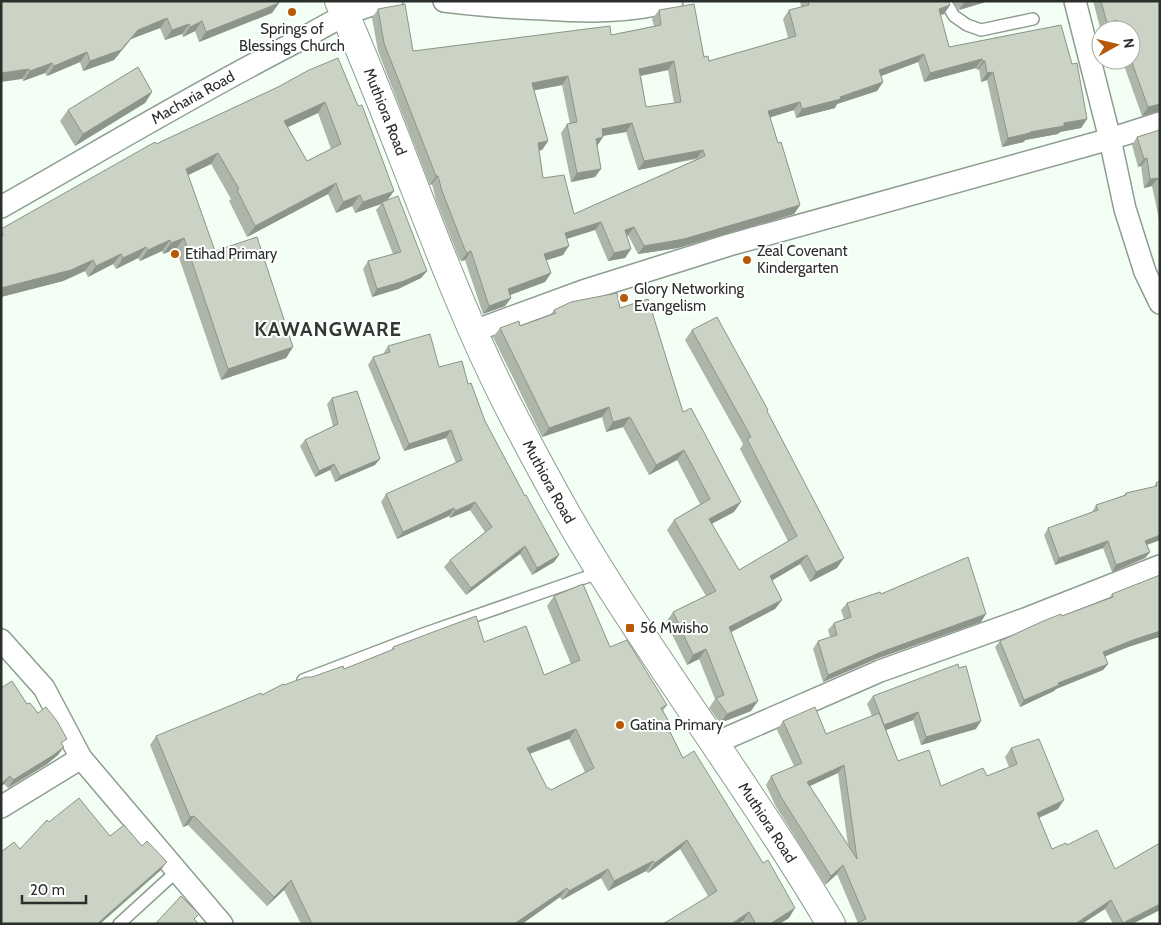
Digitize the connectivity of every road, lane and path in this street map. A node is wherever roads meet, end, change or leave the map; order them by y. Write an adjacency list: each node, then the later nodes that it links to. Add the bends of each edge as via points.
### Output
1 (392, 1): 6 (street, Macharia Road)
2 (444, 1): 3 (street, via 580,12 626,10)
3 (672, 1)
4 (945, 1): 7 (lane, via 954,16 981,30)
5 (1075, 1): 9 (street)
6 (342, 9): 10 (street, Macharia Road); 12 (street, Muthiora Road)
7 (1033, 19)
8 (1160, 123): 9 (street)
9 (1110, 139): 11 (street, via 1125,209 1145,272); 12 (street, via 728,245)
10 (1, 207)
11 (1160, 303)
12 (474, 331): 14 (street, Muthiora Road, via 519,426)
13 (1160, 566): 17 (street, via 880,671)
14 (601, 572): 16 (lane); 17 (street, Muthiora Road)
15 (1, 640): 18 (street, via 44,688)
16 (303, 680)
17 (714, 744): 23 (street, Muthiora Road, via 798,868)
18 (81, 758): 19 (street); 20 (street)
19 (1, 807)
20 (177, 871): 21 (lane); 22 (street)
21 (119, 924)
22 (222, 924)
23 (831, 924)

